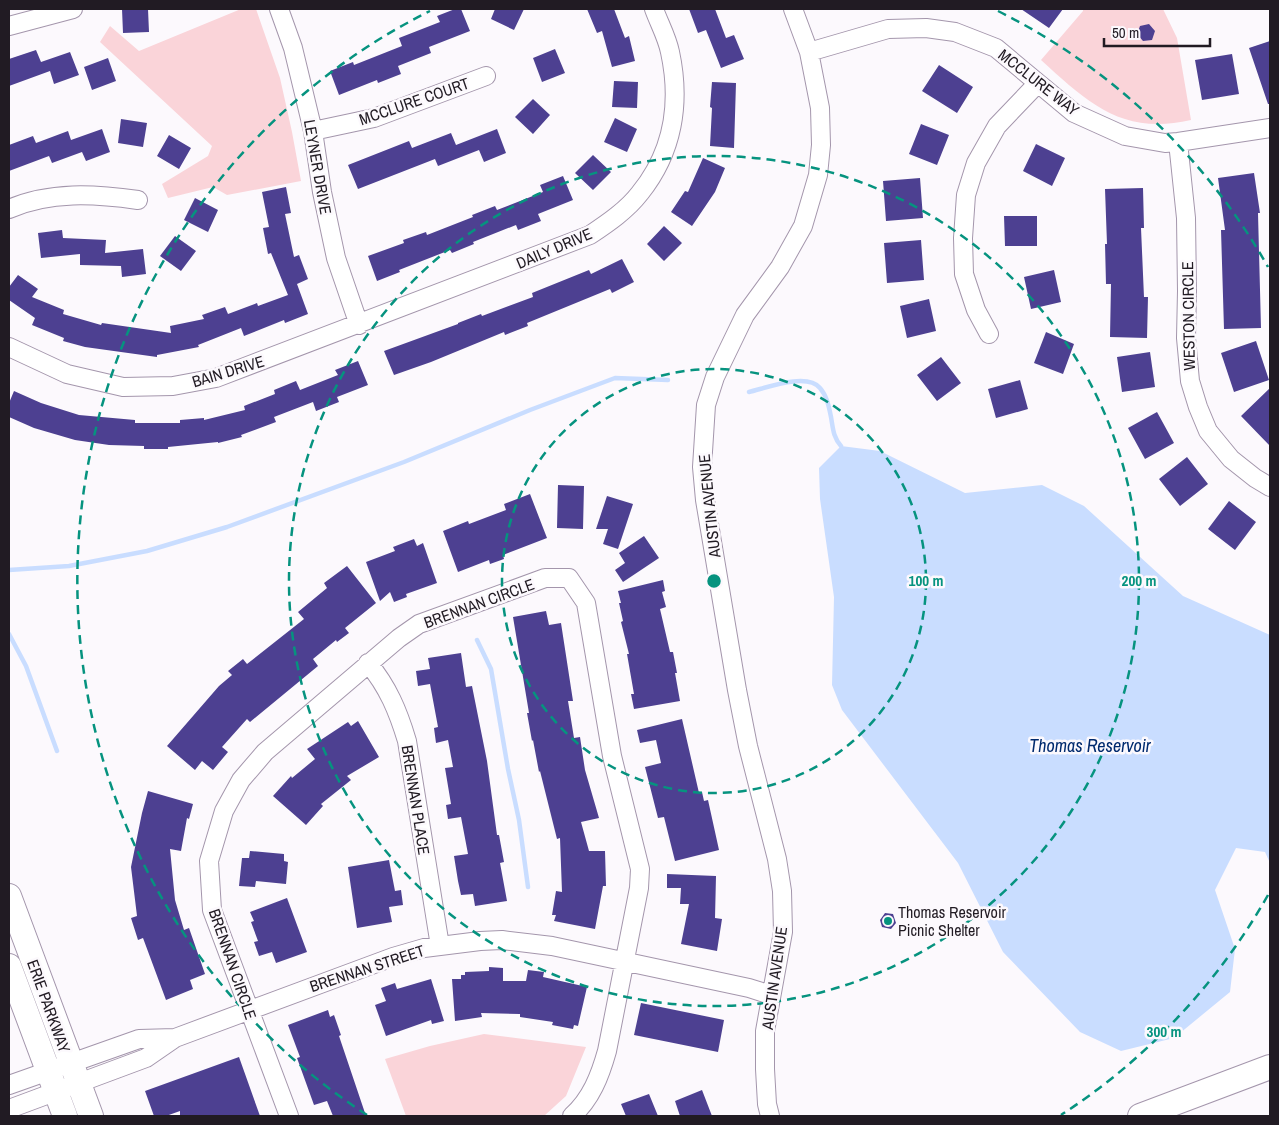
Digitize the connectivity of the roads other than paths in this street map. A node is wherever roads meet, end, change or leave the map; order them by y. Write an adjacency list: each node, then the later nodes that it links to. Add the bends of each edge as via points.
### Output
1 (73, 9): 5 (street)
2 (279, 9): 10 (street, LEYNER DRIVE, via 293,48)
3 (654, 9): 14 (street, DAILY DRIVE, via 670,50 675,86 674,115 656,171 639,194 612,220 590,235)
4 (793, 9): 6 (street, AUSTIN AVENUE)
5 (9, 26)
6 (808, 52): 8 (street, MCCLURE WAY, via 888,29 926,28 955,32 996,48); 23 (street, AUSTIN AVENUE, via 820,108 818,175 803,226 780,267 745,315 715,377 706,405 703,436 705,500 737,690 748,746 778,858 783,932)
7 (486, 76): 10 (street, MCCLURE COURT, via 374,118)
8 (1038, 83): 11 (street, MCCLURE WAY, via 1074,113 1126,136); 15 (street, via 996,126 976,162 966,195 964,274 976,310)
9 (1270, 128): 11 (street, MCCLURE WAY)
10 (313, 131): 14 (street, LEYNER DRIVE, via 336,258)
11 (1178, 142): 17 (street, WESTON CIRCLE, via 1186,218 1186,338 1190,381 1208,431 1231,459)
12 (138, 200): 13 (street, via 103,195 68,196)
13 (9, 208)
14 (359, 325): 16 (street, BAIN DRIVE, via 216,378 173,386 123,387 67,374)
15 (989, 334)
16 (9, 347)
17 (1270, 487)
18 (368, 663): 20 (street, BRENNAN PLACE, via 378,674 399,713 407,741); 21 (street, BRENNAN CIRCLE, via 419,624 545,578 569,578 586,603 612,756 640,869); 24 (street, BRENNAN CIRCLE, via 265,752 241,780 224,811 209,861 212,910)
19 (9, 896): 26 (main road, ERIE PARKWAY)
20 (440, 946): 21 (street, BRENNAN STREET, via 502,940 552,946); 24 (street, BRENNAN STREET, via 393,957)
21 (624, 962): 23 (street, BRENNAN STREET); 33 (street, BRENNAN CIRCLE, via 601,1074 582,1106)
22 (9, 966): 27 (main road, ERIE PARKWAY)
23 (771, 995): 34 (street, AUSTIN AVENUE, via 765,1031 764,1069)
24 (249, 1010): 26 (street, BRENNAN STREET, via 174,1038 139,1039); 32 (street, BRENNAN CIRCLE)
25 (1270, 1067): 35 (main road)
26 (74, 1073): 27 (street, BRENNAN STREET); 31 (main road, ERIE PARKWAY)
27 (51, 1081): 28 (street, BRENNAN STREET); 29 (street, BRENNAN STREET); 30 (main road, ERIE PARKWAY)
28 (9, 1085)
29 (9, 1109)
30 (65, 1116)
31 (91, 1116)
32 (289, 1116)
33 (572, 1116)
34 (770, 1116)
35 (1140, 1116)

